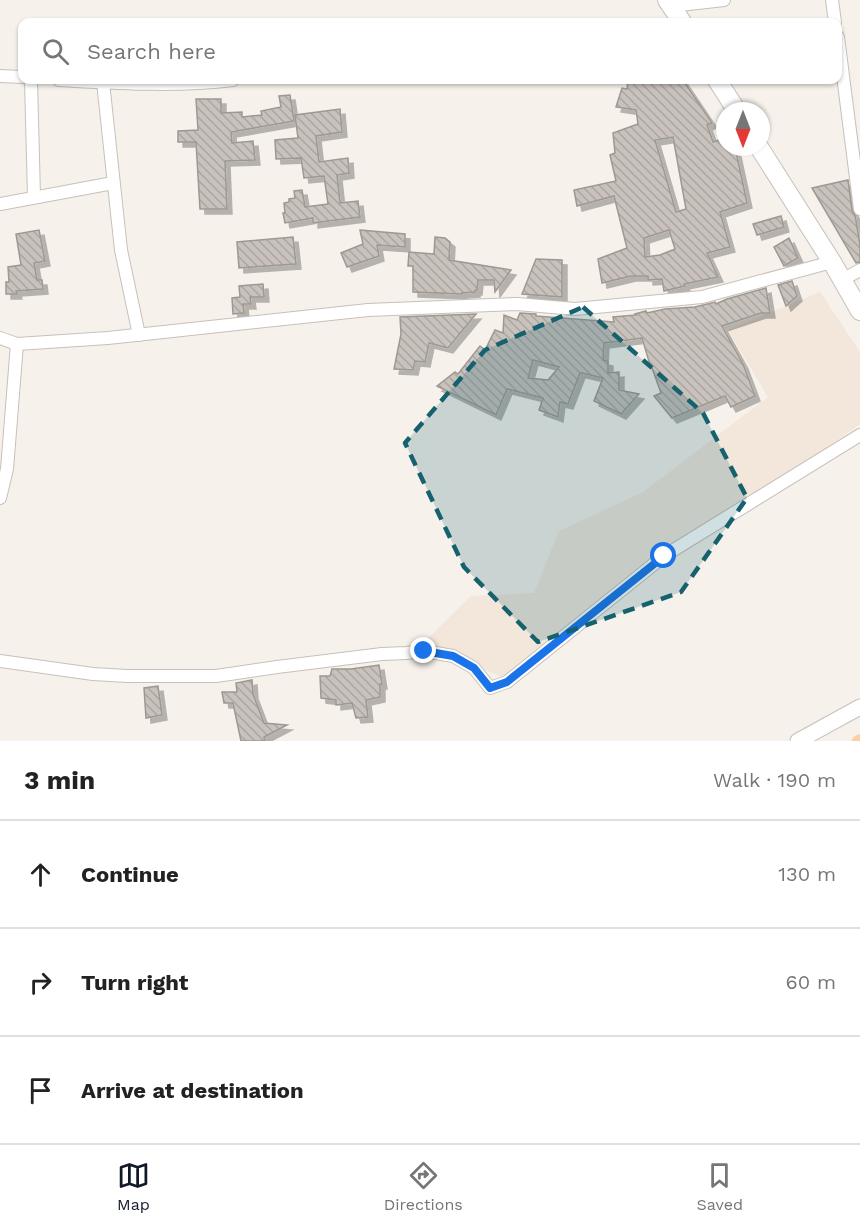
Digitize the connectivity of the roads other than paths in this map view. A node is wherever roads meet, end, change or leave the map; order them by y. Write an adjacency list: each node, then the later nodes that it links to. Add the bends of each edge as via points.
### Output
1 (724, 0): 3 (street)
2 (832, 0): 5 (street)
3 (669, 3): 4 (main road)
4 (678, 18)
5 (834, 18)
6 (842, 64): 13 (street)
7 (0, 76): 8 (street)
8 (18, 77)
9 (31, 84): 16 (street)
10 (103, 84): 15 (street)
11 (720, 84): 12 (main road)
12 (731, 102)
13 (856, 138): 18 (street)
14 (765, 156): 19 (main road)
15 (113, 183): 16 (street); 23 (street, via 121,250)
16 (34, 198): 17 (street)
17 (0, 204)
18 (860, 209)
19 (832, 262): 21 (main road); 23 (street, via 702,297 575,309 517,304 368,310)
20 (860, 270): 21 (street)
21 (842, 280): 22 (main road)
22 (860, 311)
23 (139, 335): 25 (street)
24 (0, 338): 25 (street)
25 (17, 344): 27 (street, via 7,469)
26 (860, 435): 28 (street, via 664,556 507,682 490,688 474,668 453,656 424,651 216,676 93,674)
27 (0, 498)
28 (0, 661)
29 (860, 707): 30 (street)
30 (798, 741)

